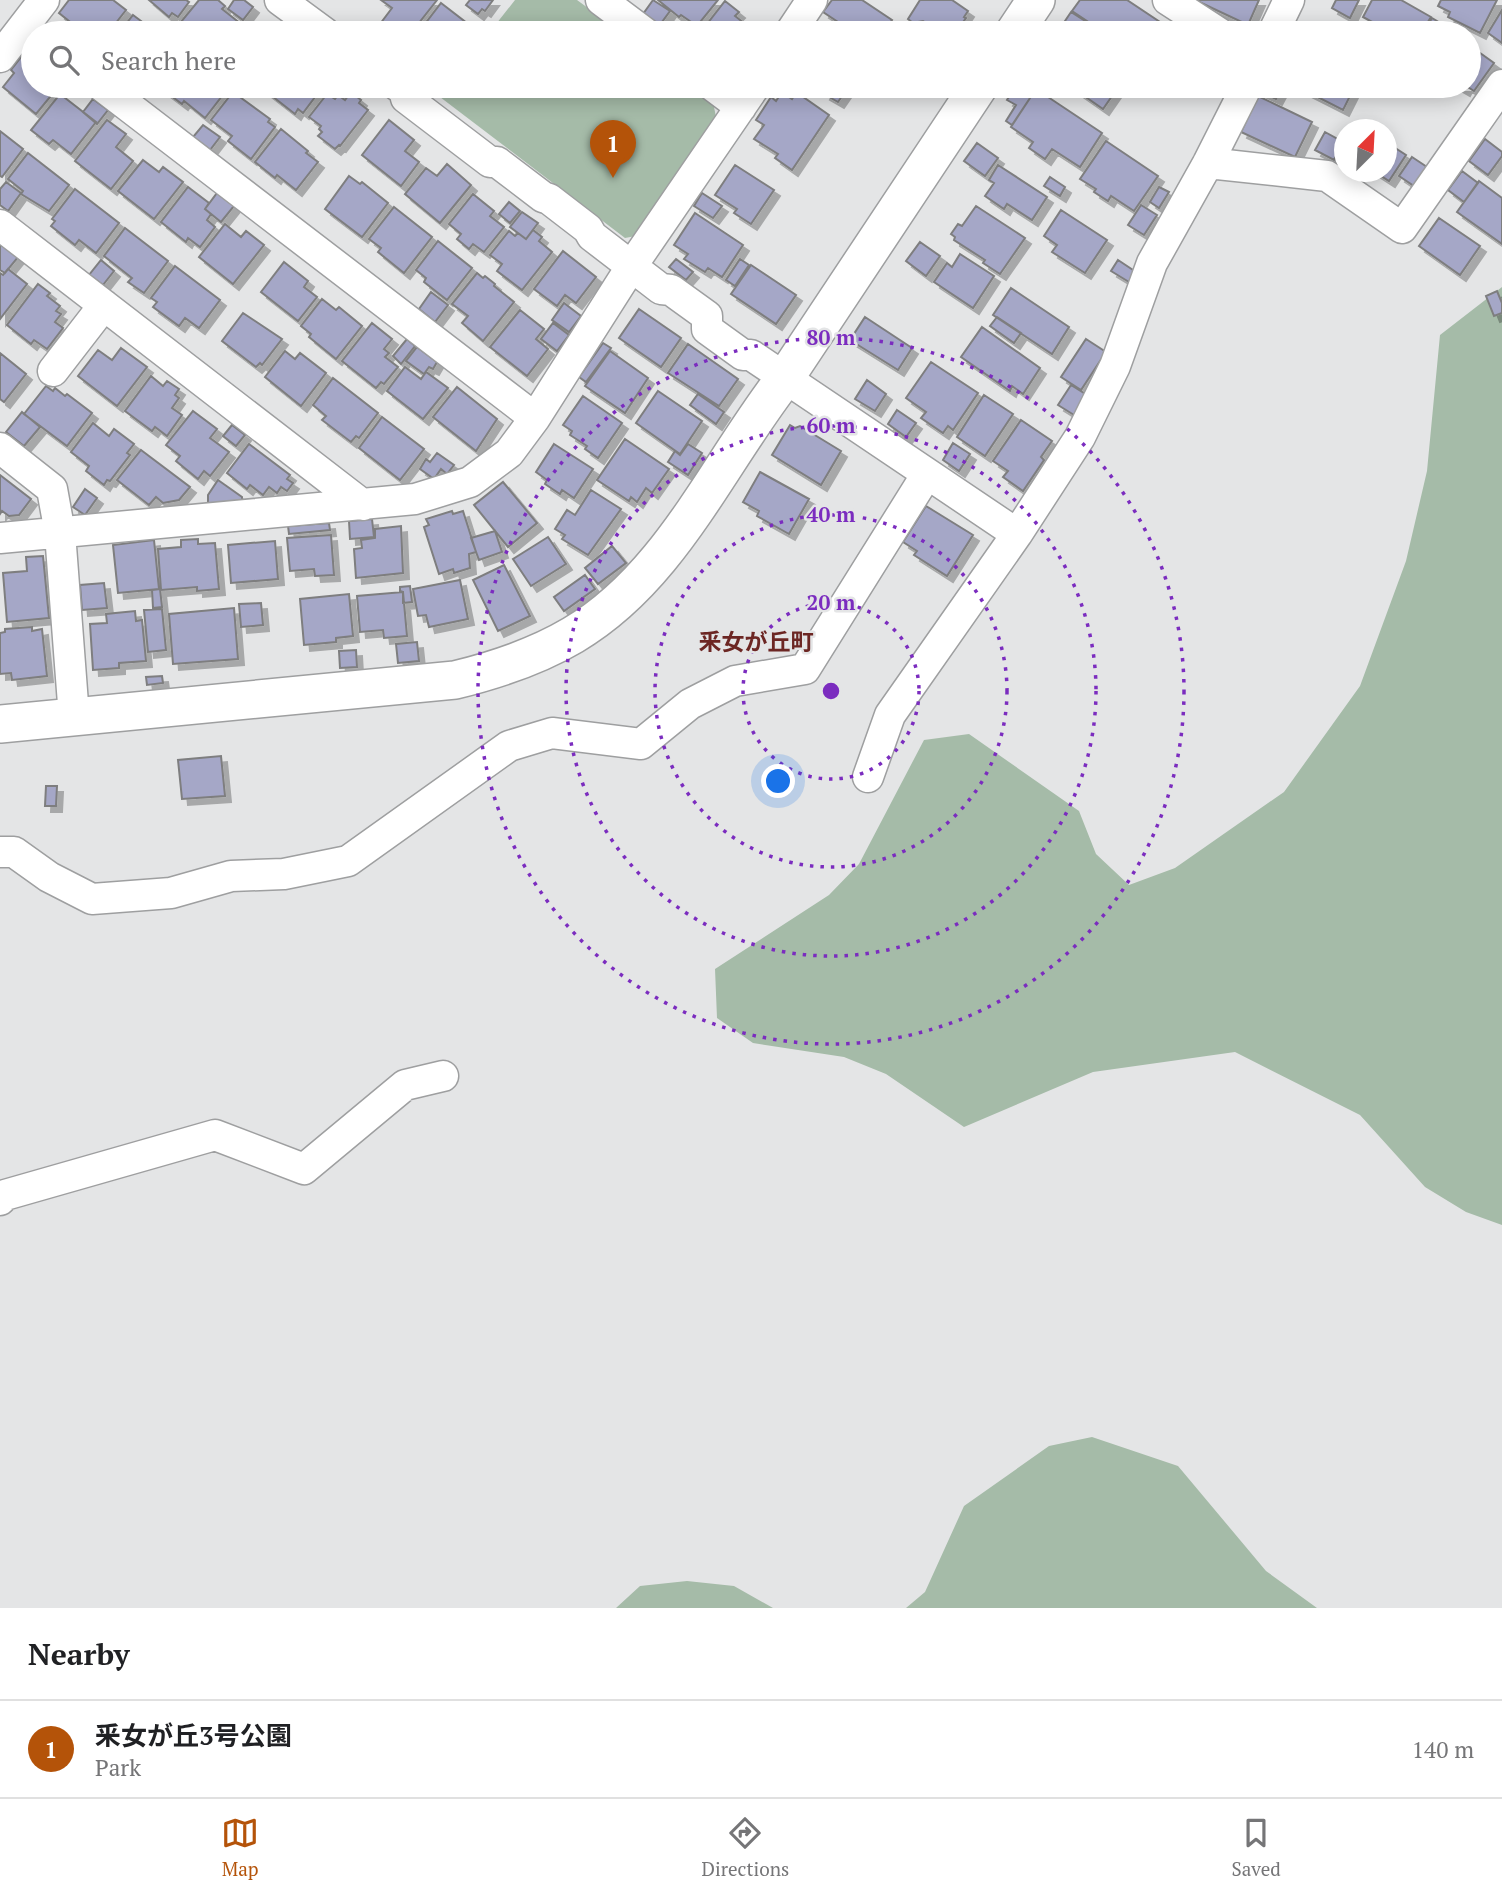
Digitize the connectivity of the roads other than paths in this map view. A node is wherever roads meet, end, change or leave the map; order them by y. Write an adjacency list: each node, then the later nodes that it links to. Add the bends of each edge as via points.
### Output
1 (44, 0): 8 (street)
2 (280, 0): 9 (street)
3 (601, 0): 10 (street)
4 (812, 0): 11 (street)
5 (1036, 0): 12 (street)
6 (1168, 0): 13 (street)
7 (1289, 0): 14 (street)
8 (34, 21)
9 (309, 21)
10 (629, 21)
11 (798, 21)
12 (1022, 21)
13 (1200, 21)
14 (1279, 21)
15 (21, 37): 16 (street)
16 (0, 57)
17 (1502, 85): 23 (street, via 1402,228 1327,176)
18 (118, 98): 29 (street)
19 (406, 98): 25 (street, via 490,162 497,162 549,199)
20 (747, 98): 25 (street)
21 (971, 98): 28 (street)
22 (1241, 98): 23 (street)
23 (1208, 163): 34 (street, via 1152,263 1115,366 1080,438)
24 (0, 225): 26 (street)
25 (631, 267): 28 (street, via 707,316 707,329 743,355 751,355); 29 (street)
26 (104, 305): 27 (street); 32 (street)
27 (53, 372)
28 (785, 378): 31 (street); 36 (street, via 648,572 596,619 549,648 455,680)
29 (535, 418): 32 (street, via 509,453 470,482 415,499)
30 (0, 448): 33 (street, via 52,489)
31 (927, 474): 34 (street); 39 (street, via 805,669 735,681 690,704 641,744 552,733 509,746 348,861 284,874 231,876 170,893 92,899 14,852)
32 (363, 505): 33 (street)
33 (60, 533): 35 (street); 36 (street)
34 (1017, 534): 38 (street, via 890,715)
35 (0, 538)
36 (74, 717): 37 (street)
37 (0, 724)
38 (868, 777)
39 (0, 852)
40 (443, 1076): 41 (street, via 405,1085 304,1169 215,1135)
41 (0, 1200)

